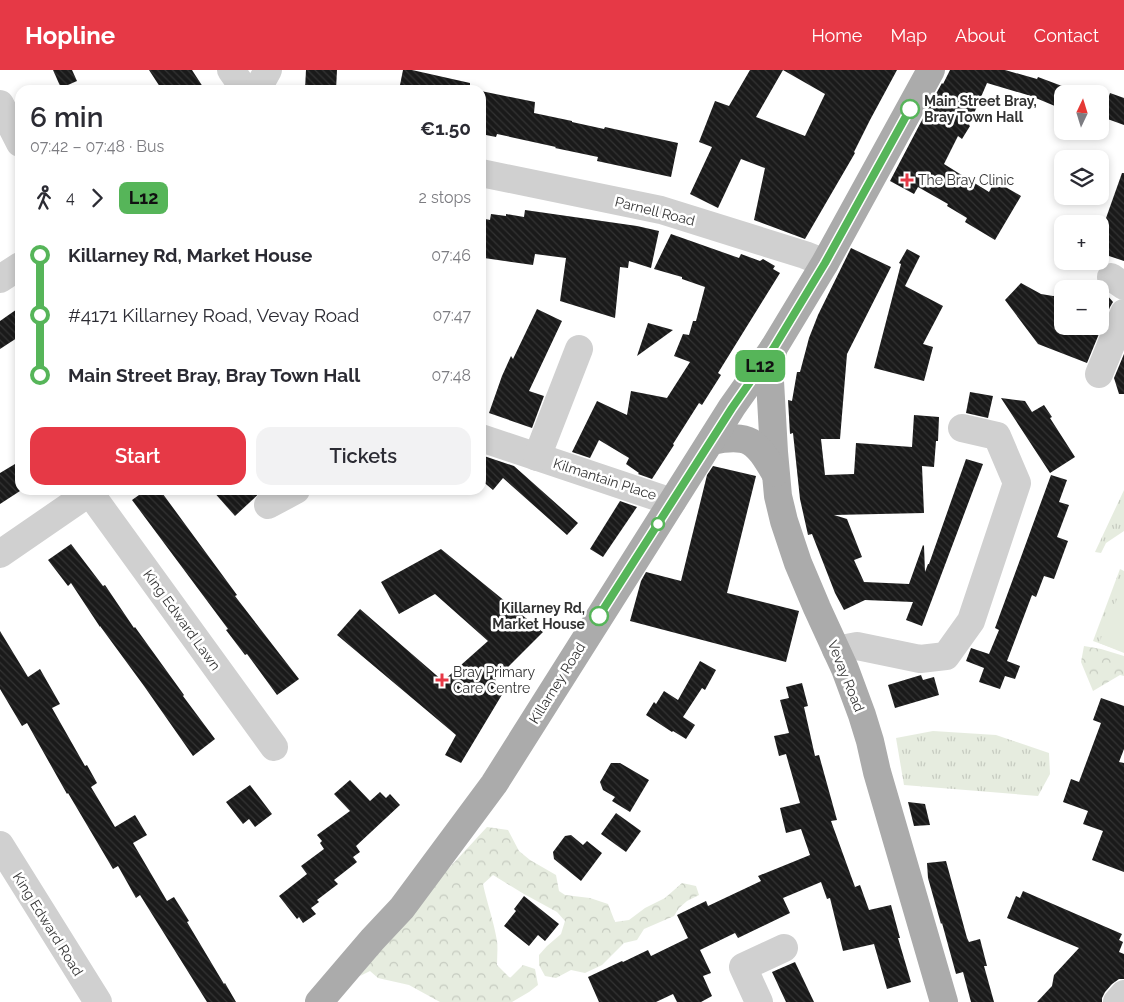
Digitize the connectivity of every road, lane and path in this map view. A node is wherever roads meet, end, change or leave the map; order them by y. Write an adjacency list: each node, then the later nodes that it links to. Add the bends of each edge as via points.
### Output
1 (231, 70): 4 (street)
2 (268, 70): 5 (street)
3 (931, 70): 9 (main road, Killarney Road)
4 (241, 85)
5 (260, 85)
6 (0, 104): 7 (street)
7 (15, 133)
8 (486, 174): 9 (street, Parnell Road, via 661,210)
9 (825, 263): 14 (main road, Killarney Road)
10 (15, 269): 11 (street)
11 (0, 279)
12 (1124, 313): 15 (street)
13 (579, 349): 19 (street, Kilmantain Place)
14 (773, 349): 18 (main road, Killarney Road); 20 (main road, Vevay Road, via 770,381)
15 (1099, 374)
16 (962, 428): 27 (street, via 997,436 1017,483 971,621 946,656 920,659 857,646)
17 (486, 440): 19 (street, Kilmantain Place)
18 (711, 441): 20 (main road, via 734,438 752,442); 24 (main road, Killarney Road)
19 (537, 456): 24 (street, Kilmantain Place)
20 (776, 475): 27 (main road, Vevay Road, via 784,521 798,563)
21 (85, 495): 26 (street, King Edward Lawn)
22 (94, 495): 28 (street, King Edward Lawn)
23 (287, 495): 25 (street)
24 (672, 502): 33 (main road, Killarney Road, via 494,784 402,908)
25 (268, 505)
26 (0, 554)
27 (836, 650): 35 (main road, Vevay Road, via 870,741 876,772)
28 (274, 747)
29 (0, 845): 32 (street, King Edward Road)
30 (784, 948): 34 (street, via 743,967)
31 (1124, 994): 36 (street)
32 (98, 1002)
33 (319, 1002)
34 (759, 1002)
35 (944, 1002)
36 (1117, 1002)

